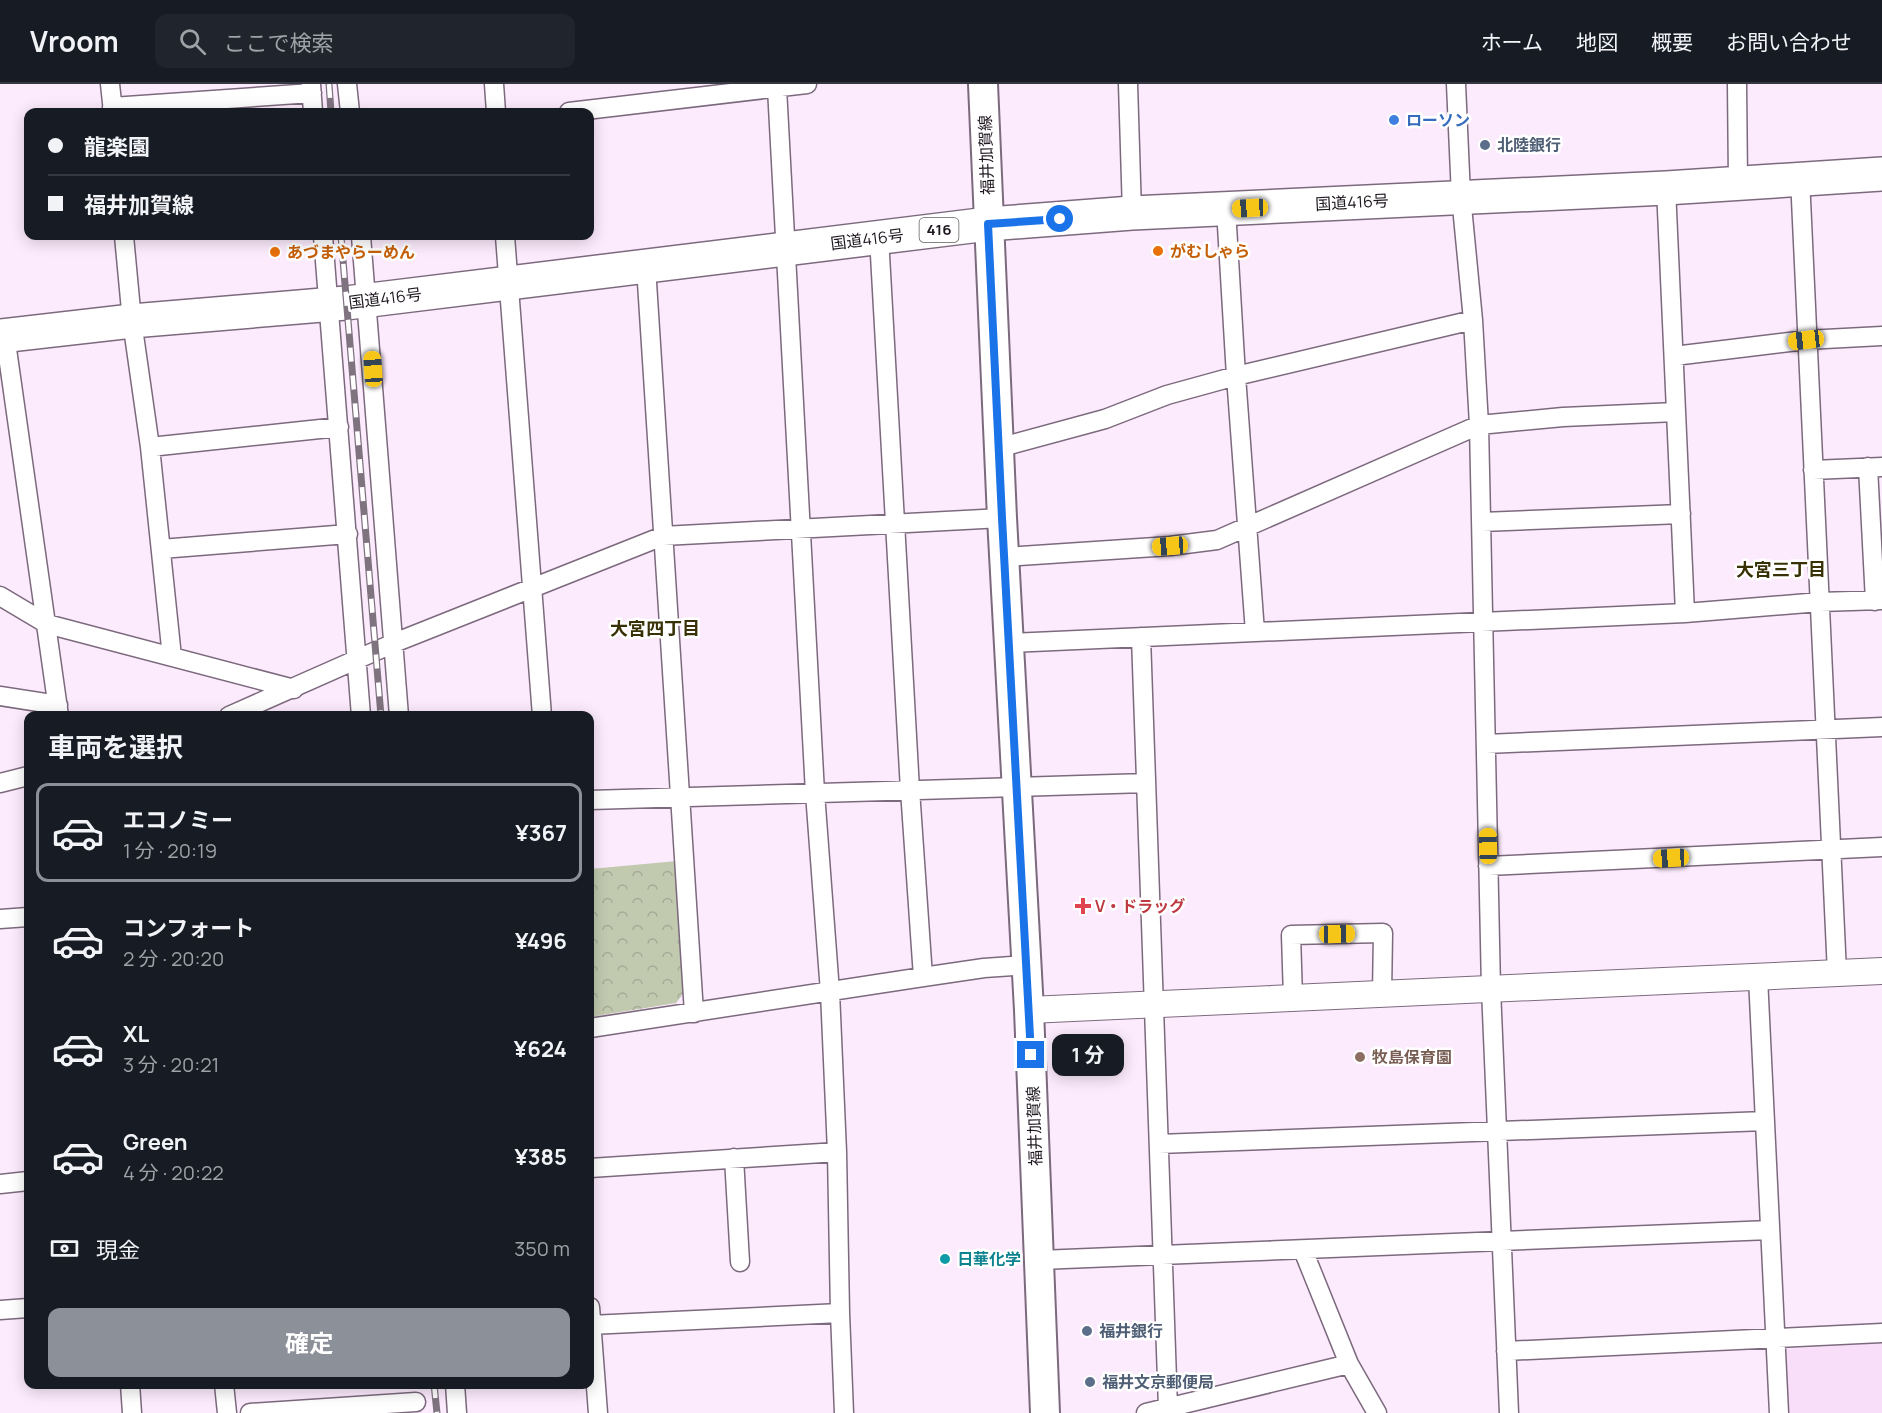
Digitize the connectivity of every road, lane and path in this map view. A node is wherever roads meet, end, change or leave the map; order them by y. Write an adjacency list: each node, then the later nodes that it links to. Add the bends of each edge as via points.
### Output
1 (110, 84): 11 (street)
2 (347, 84): 14 (street)
3 (494, 84): 15 (street)
4 (807, 84): 10 (street)
5 (983, 84): 24 (main road, 福井加賀線)
6 (1128, 84): 23 (street)
7 (1456, 84): 21 (street)
8 (1737, 84): 19 (street)
9 (311, 88): 12 (street); 13 (street)
10 (777, 88): 16 (street); 30 (street)
11 (113, 108)
12 (131, 108)
13 (313, 108)
14 (350, 108)
15 (496, 108)
16 (594, 109)
17 (1882, 174): 18 (highway, 国道416号 / 416)
18 (1800, 178): 19 (highway, 国道416号 / 416); 39 (street)
19 (1738, 182): 20 (highway, 国道416号 / 416)
20 (1666, 188): 21 (highway, 国道416号 / 416); 40 (street)
21 (1461, 196): 22 (highway, 国道416号 / 416); 35 (street)
22 (1226, 209): 23 (highway, 国道416号 / 416); 41 (street)
23 (1132, 213): 24 (highway, 国道416号 / 416)
24 (988, 224): 25 (highway, 国道416号 / 416); 46 (main road, 福井加賀線)
25 (879, 237): 30 (highway, 国道416号 / 416); 52 (street)
26 (124, 240): 36 (street)
27 (323, 240): 34 (street)
28 (361, 240): 33 (street)
29 (506, 240): 32 (street)
30 (787, 250): 31 (highway, 国道416号 / 416); 54 (street)
31 (646, 267): 32 (highway, 国道416号 / 416); 56 (street)
32 (509, 283): 33 (highway, 国道416号 / 416); 59 (street)
33 (368, 300): 34 (highway, 国道416号 / 416); 68 (street)
34 (329, 305): 36 (highway, 国道416号 / 416); 44 (street)
35 (1473, 320): 41 (street); 43 (street)
36 (132, 321): 37 (highway, 国道416号 / 416); 45 (street)
37 (3, 336): 65 (street)
38 (1882, 336): 39 (street)
39 (1806, 340): 40 (street); 48 (street)
40 (1674, 356): 42 (street)
41 (1236, 376): 46 (street, via 1167,395 1105,419); 53 (street)
42 (1676, 412): 43 (street, via 1563,417); 49 (street)
43 (1479, 426): 51 (street); 53 (street)
44 (339, 428): 45 (street); 55 (street)
45 (150, 447): 57 (street)
46 (998, 448): 50 (main road, 福井加賀線)
47 (1875, 467): 48 (street); 61 (street)
48 (1813, 470): 62 (street)
49 (1681, 514): 51 (street); 63 (street)
50 (1002, 518): 52 (street); 58 (main road, 福井加賀線)
51 (1482, 522): 64 (street)
52 (895, 523): 54 (street); 86 (street)
53 (1246, 527): 58 (street, via 1217,540 1170,546); 66 (street)
54 (801, 528): 56 (street); 87 (street)
55 (348, 534): 57 (street); 71 (street)
56 (663, 536): 59 (street); 88 (street)
57 (160, 549): 70 (street)
58 (1004, 557): 69 (main road, 福井加賀線)
59 (532, 588): 68 (street); 78 (street)
60 (0, 596): 65 (street)
61 (1878, 601): 62 (street)
62 (1820, 602): 63 (street); 80 (street)
63 (1685, 614): 64 (street)
64 (1484, 623): 66 (street); 81 (street)
65 (47, 624): 70 (street); 74 (street)
66 (1255, 632): 67 (street)
67 (1141, 637): 69 (street); 84 (street)
68 (394, 644): 71 (street); 77 (street)
69 (1009, 644): 85 (main road, 福井加賀線)
70 (172, 657): 72 (street)
71 (358, 660): 72 (street); 76 (street)
72 (294, 688): 75 (street)
73 (0, 696): 74 (street)
74 (59, 710)
75 (241, 711)
76 (361, 711)
77 (399, 711)
78 (542, 711)
79 (1882, 727): 80 (street)
80 (1825, 730): 81 (street); 91 (street)
81 (1486, 744): 92 (street)
82 (24, 777): 83 (street)
83 (0, 783)
84 (1146, 783): 85 (street); 104 (street)
85 (1017, 788): 86 (street); 95 (main road, 福井加賀線)
86 (910, 790): 87 (street); 98 (street)
87 (815, 793): 88 (street); 101 (street)
88 (680, 797): 89 (street); 106 (street)
89 (594, 800)
90 (1882, 848): 91 (street)
91 (1831, 850): 92 (street); 97 (street)
92 (1488, 866): 100 (street)
93 (24, 917): 94 (street)
94 (0, 919)
95 (1027, 965): 98 (street); 105 (main road, 福井加賀線)
96 (1882, 971): 97 (street)
97 (1837, 974): 99 (street)
98 (923, 977): 101 (street)
99 (1758, 977): 100 (street); 108 (street)
100 (1491, 989): 102 (street); 109 (street)
101 (830, 992): 106 (street); 111 (street)
102 (1382, 994): 103 (street); 103 (street, via 1383,933 1291,935)
103 (1293, 998): 104 (street)
104 (1154, 1005): 105 (street); 110 (street)
105 (1029, 1010): 120 (main road, 福井加賀線)
106 (694, 1012): 107 (street)
107 (594, 1027)
108 (1765, 1121): 109 (street); 116 (street)
109 (1497, 1131): 110 (street); 117 (street)
110 (1159, 1144): 119 (street)
111 (837, 1152): 112 (street); 124 (street)
112 (734, 1158): 113 (street); 121 (street)
113 (594, 1168)
114 (24, 1181): 115 (street)
115 (0, 1184)
116 (1770, 1230): 117 (street); 127 (street)
117 (1502, 1242): 118 (street); 128 (street)
118 (1303, 1250): 119 (street); 129 (street)
119 (1162, 1256): 120 (street); 135 (street)
120 (1040, 1260): 142 (main road, 福井加賀線)
121 (740, 1262)
122 (24, 1308): 123 (street)
123 (0, 1310)
124 (840, 1313): 125 (street); 141 (street)
125 (594, 1319)
126 (1882, 1333): 127 (street)
127 (1775, 1338): 128 (street); 146 (street)
128 (1506, 1352): 145 (street)
129 (1349, 1364): 135 (street); 144 (street)
130 (594, 1366): 140 (street)
131 (130, 1389): 136 (street)
132 (225, 1389): 137 (street)
133 (455, 1389): 139 (street)
134 (416, 1400): 138 (street)
135 (1168, 1408): 143 (street)
136 (132, 1413)
137 (227, 1413)
138 (250, 1413)
139 (457, 1413)
140 (598, 1413)
141 (844, 1413)
142 (1045, 1413)
143 (1146, 1413)
144 (1377, 1413)
145 (1509, 1413)
146 (1779, 1413)

